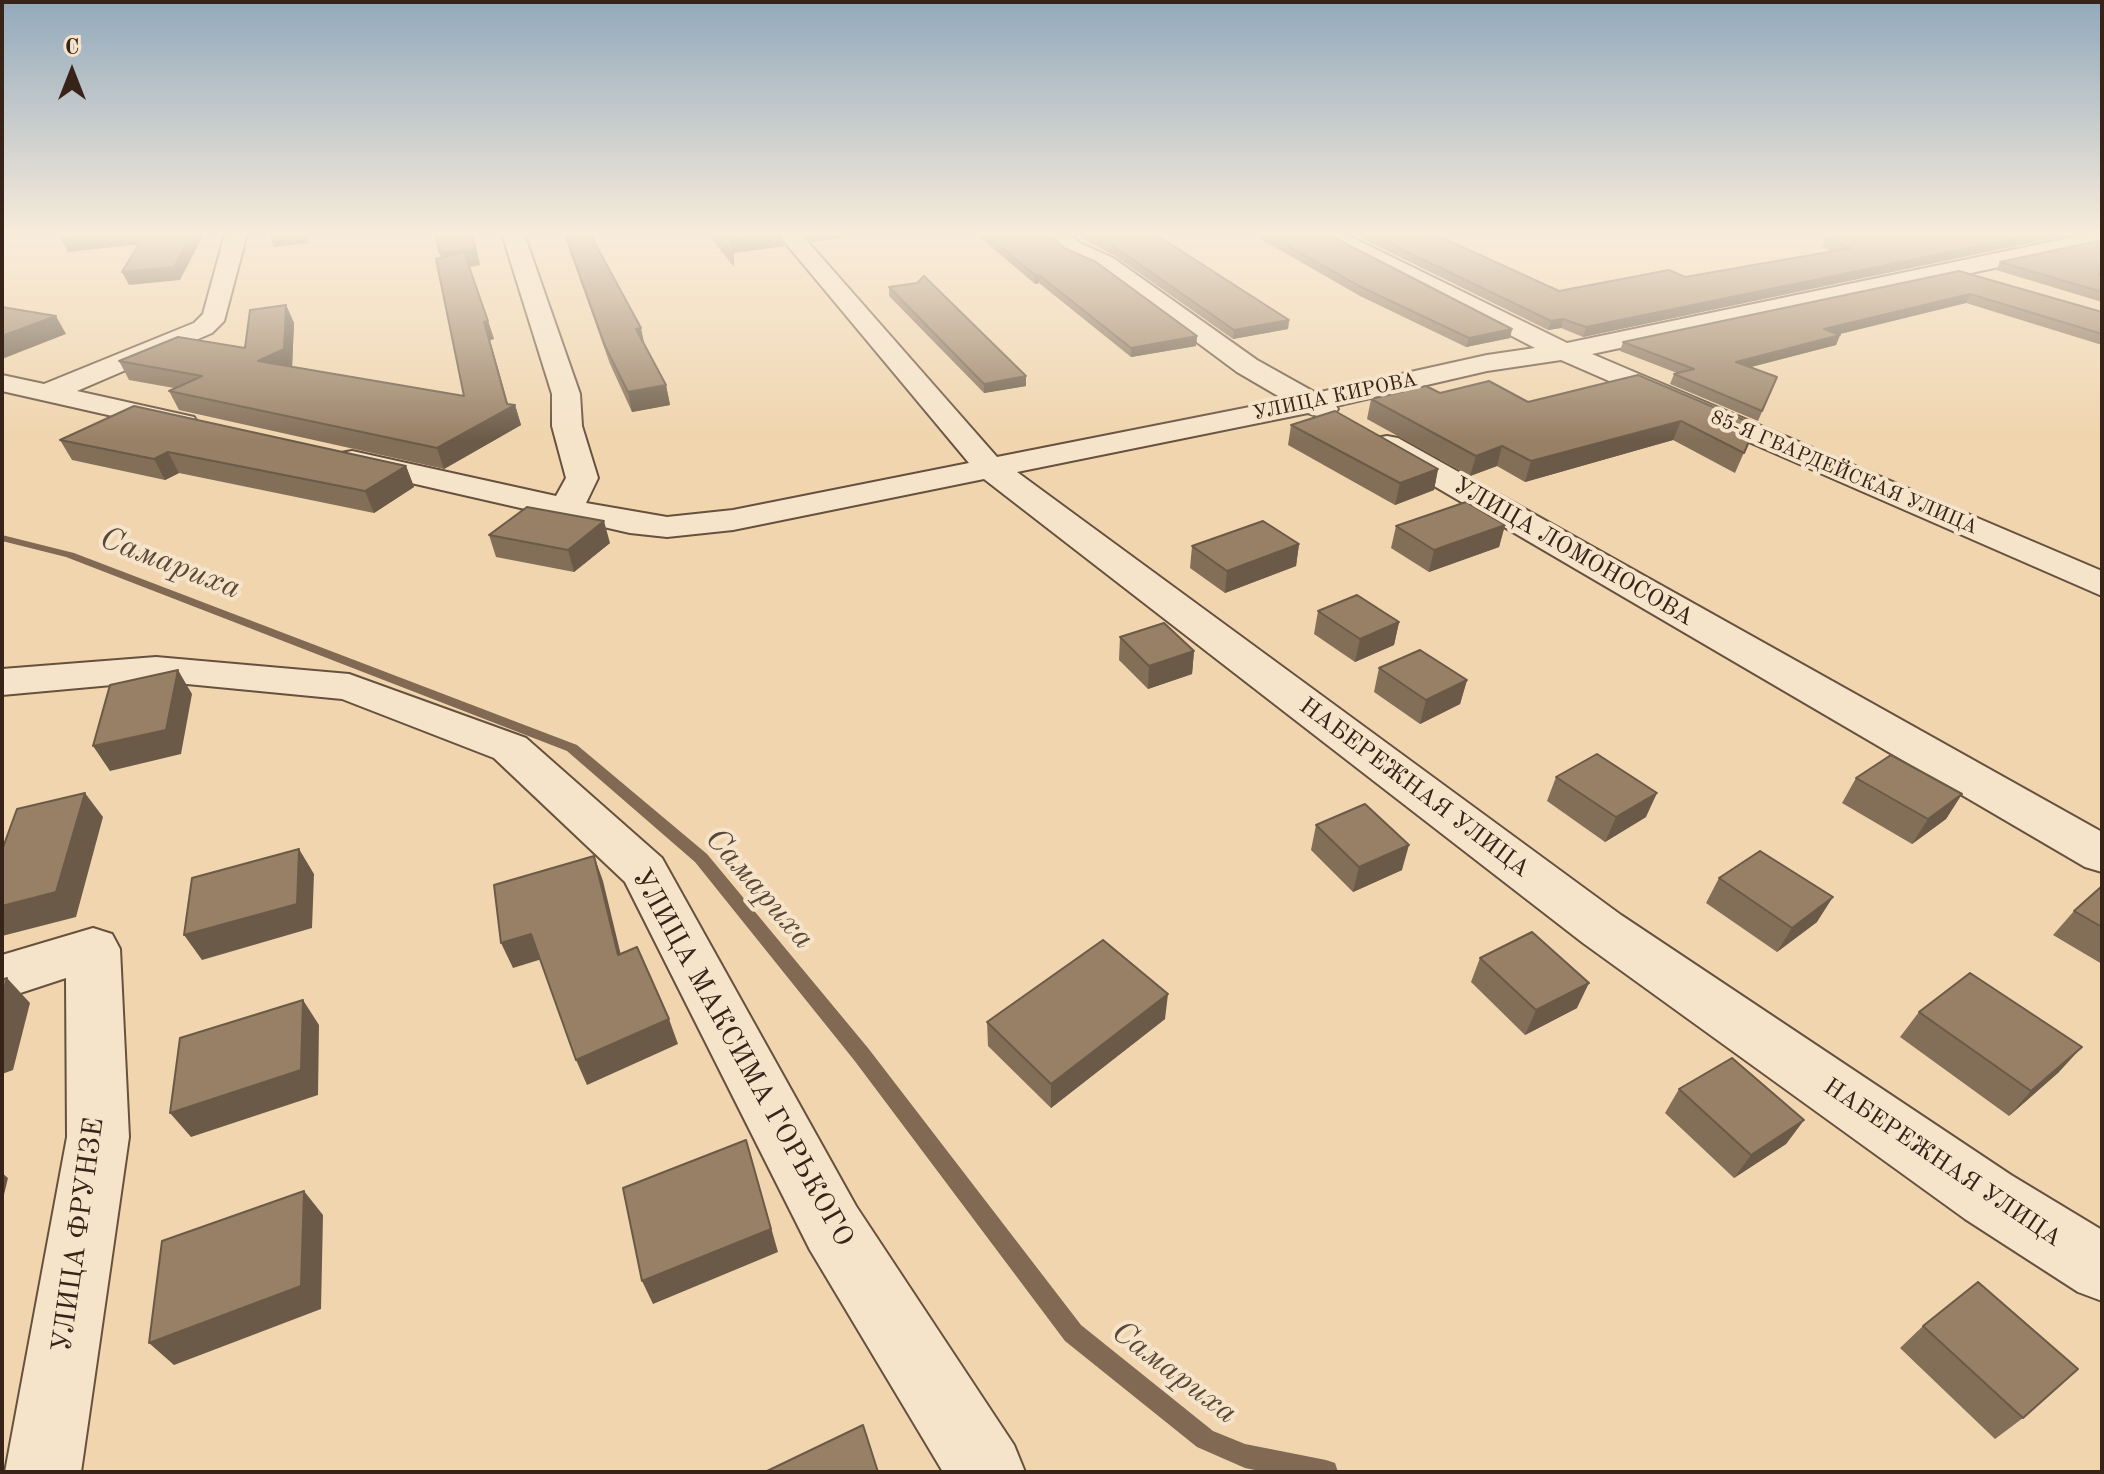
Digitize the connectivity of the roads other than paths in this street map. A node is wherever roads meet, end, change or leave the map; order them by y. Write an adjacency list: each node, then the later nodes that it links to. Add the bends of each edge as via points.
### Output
1 (218, 303): 9 (street, via 203,328)
2 (536, 303): 14 (street, via 566,394 567,426 582,478)
3 (848, 303): 13 (street, НАБЕРЕЖНАЯ УЛИЦА)
4 (1160, 303): 10 (street, УЛИЦА ЛОМОНОСОВА, via 1247,366)
5 (1465, 303): 7 (street, 85-Я ГВАРДЕЙСКАЯ УЛИЦА)
6 (1800, 303): 7 (street, УЛИЦА КИРОВА)
7 (1564, 352): 10 (street, УЛИЦА КИРОВА, via 1487,363); 15 (street, 85-Я ГВАРДЕЙСКАЯ УЛИЦА)
8 (2, 383): 9 (street)
9 (47, 393): 11 (street)
10 (1312, 403): 13 (street, УЛИЦА КИРОВА); 17 (street, УЛИЦА ЛОМОНОСОВА)
11 (215, 430)
12 (322, 453): 14 (street, УЛИЦА КИРОВА)
13 (989, 467): 14 (street, УЛИЦА КИРОВА, via 733,520 667,527); 19 (street, НАБЕРЕЖНАЯ УЛИЦА, via 1602,929 1975,1188)
14 (567, 507)
15 (2102, 585)
16 (2, 682): 21 (street, УЛИЦА МАКСИМА ГОРЬКОГО, via 156,669 349,687 510,748 644,871 833,1228)
17 (2102, 854)
18 (2, 977): 20 (street, УЛИЦА ФРУНЗЕ, via 93,949 98,1137)
19 (2102, 1268)
20 (43, 1472)
21 (987, 1472)

